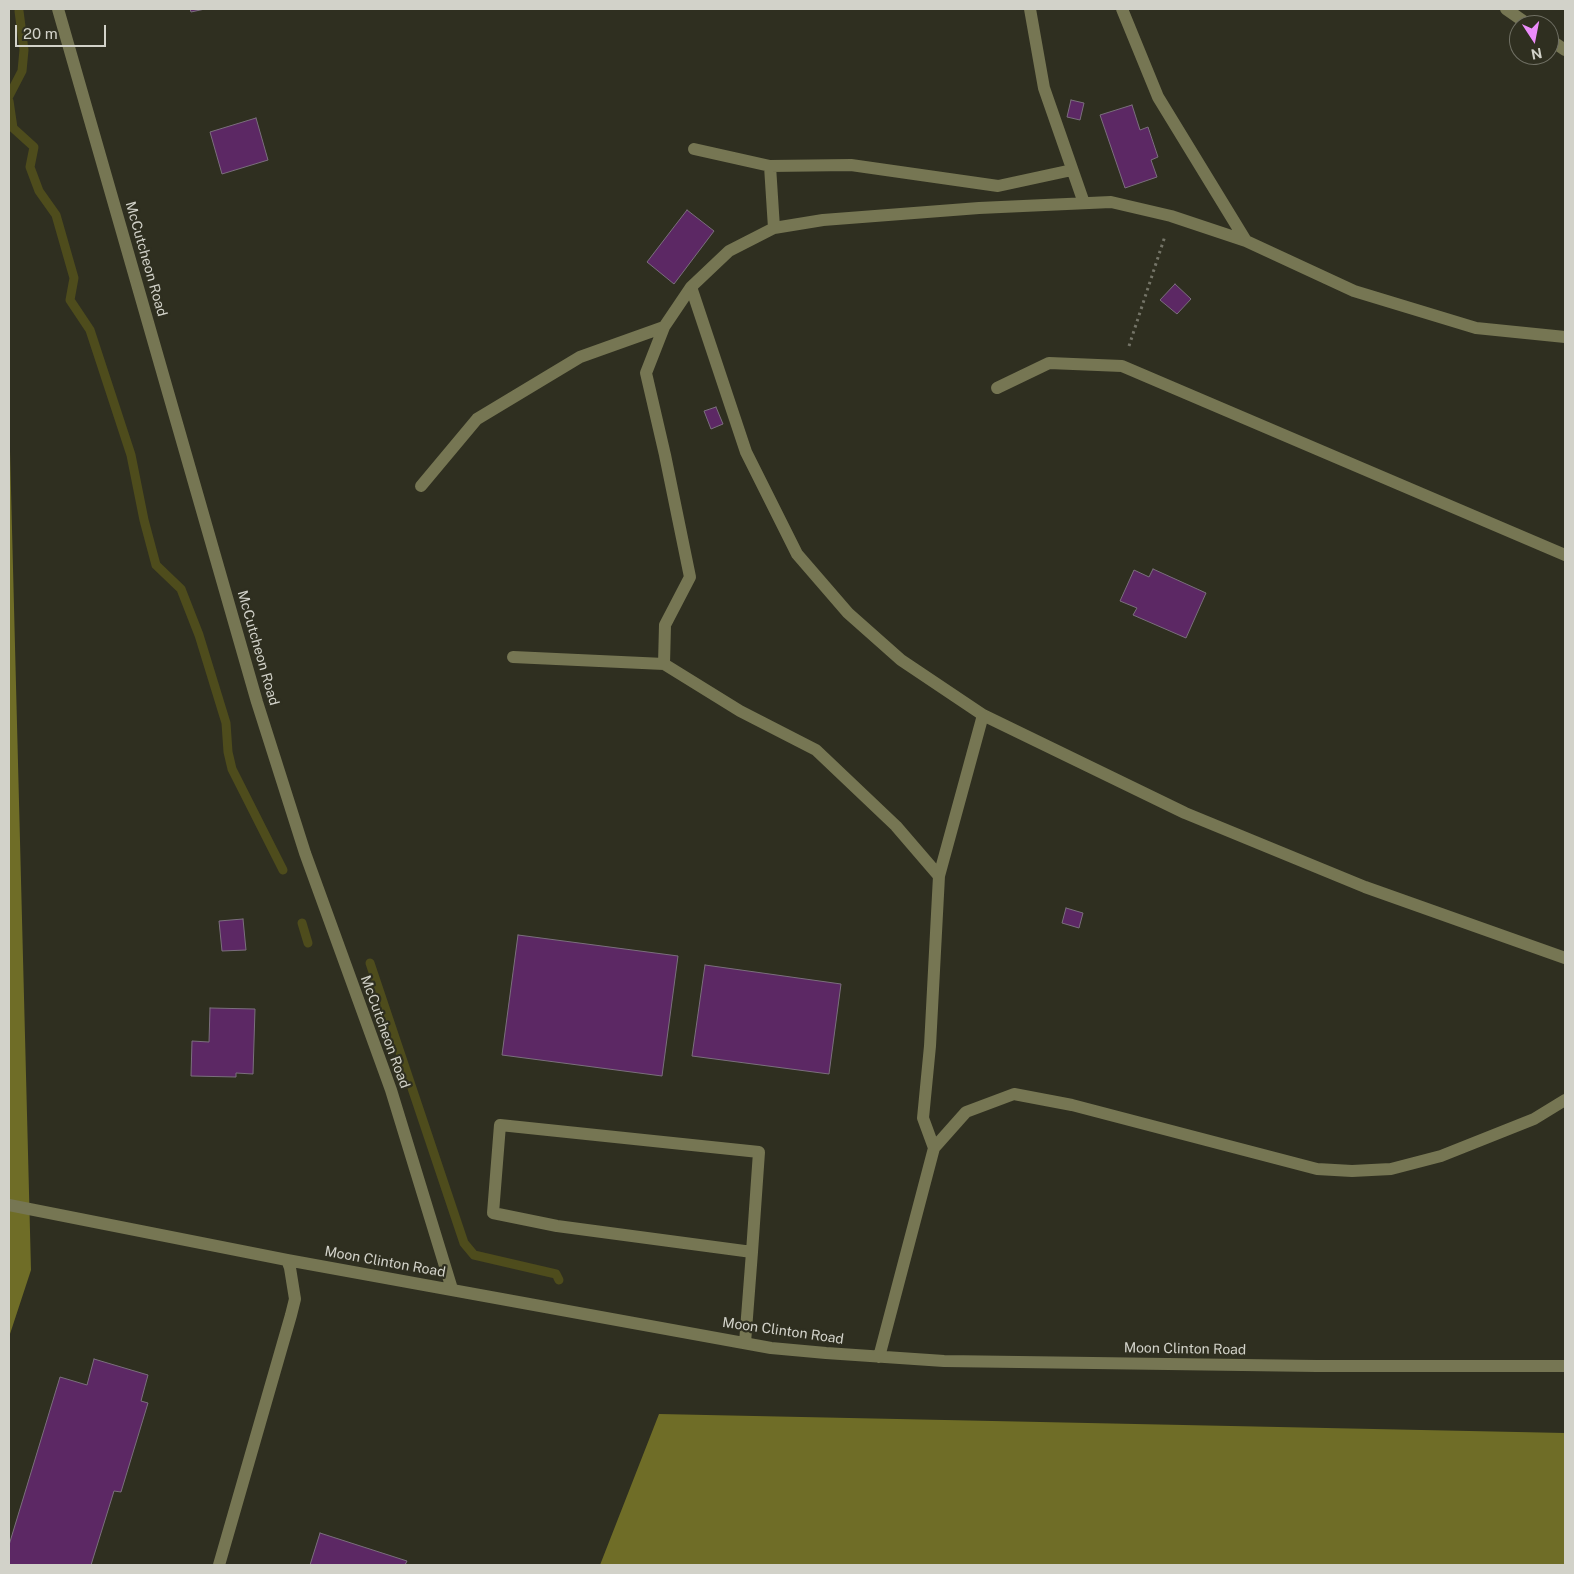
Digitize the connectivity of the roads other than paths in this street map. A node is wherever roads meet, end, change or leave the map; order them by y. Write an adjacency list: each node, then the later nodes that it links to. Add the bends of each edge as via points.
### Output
1 (58, 9): 26 (street, McCutcheon Road, via 257,702 305,853 391,1090)
2 (1030, 9): 6 (street, via 1044,88)
3 (1122, 9): 9 (street, via 1158,97)
4 (694, 149): 5 (street)
5 (770, 166): 6 (street, via 851,165 998,186); 8 (street)
6 (1072, 170): 7 (street)
7 (1084, 203): 8 (street, via 824,220); 9 (street, via 1111,202 1171,216)
8 (774, 228): 10 (street, via 729,251)
9 (1246, 241): 12 (street, via 1372,297 1476,328)
10 (691, 287): 11 (street); 18 (street, via 746,452 797,554 848,613 901,660)
11 (664, 327): 14 (street, via 580,358 477,419); 17 (street, via 646,373 690,577 665,625)
12 (1565, 338)
13 (997, 388): 15 (street, via 1049,363 1122,366)
14 (421, 486)
15 (1565, 555)
16 (513, 657): 17 (street)
17 (664, 664): 19 (street, via 740,711 816,750 896,826)
18 (983, 715): 19 (street); 20 (street, via 1184,813 1365,887)
19 (939, 876): 22 (street, via 923,1118)
20 (1565, 958)
21 (1565, 1100): 22 (street, via 1534,1119 1441,1156 1391,1169 1317,1169 1072,1105 1014,1094 966,1112)
22 (934, 1148): 28 (street)
23 (9, 1205): 25 (street, Moon Clinton Road)
24 (752, 1252): 24 (street, via 758,1152 500,1125 493,1213 557,1226); 27 (street)
25 (287, 1260): 26 (street, Moon Clinton Road); 30 (street, via 295,1299 292,1315)
26 (452, 1289): 27 (street, Moon Clinton Road)
27 (745, 1343): 28 (street, Moon Clinton Road)
28 (879, 1357): 29 (street, Moon Clinton Road, via 1052,1363)
29 (1565, 1366)
30 (219, 1565)

